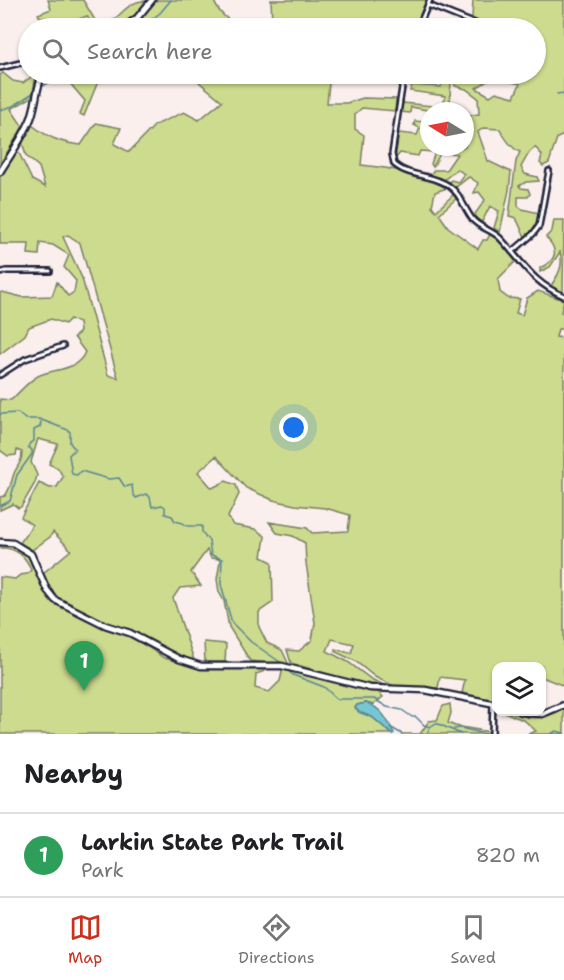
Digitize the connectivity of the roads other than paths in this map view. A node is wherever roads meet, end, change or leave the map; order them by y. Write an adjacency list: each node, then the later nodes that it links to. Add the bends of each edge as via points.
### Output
1 (152, 0): 4 (street)
2 (430, 0): 3 (street)
3 (428, 5): 5 (street); 6 (street)
4 (137, 18)
5 (422, 18)
6 (461, 18)
7 (18, 64): 8 (street)
8 (0, 68)
9 (39, 84): 12 (street, via 29,123)
10 (402, 84): 13 (street, via 393,164 449,186 475,221 497,235)
11 (549, 171): 13 (street, via 539,226)
12 (0, 172)
13 (512, 252): 16 (street, via 535,279)
14 (50, 270): 15 (street)
15 (0, 273)
16 (564, 296)
17 (63, 346): 18 (street, via 25,359)
18 (0, 375)
19 (0, 542): 20 (street, via 13,543 32,554 55,600 178,659 201,666 284,667 370,688 422,689)
20 (492, 702)
21 (564, 705): 22 (street)
22 (546, 713)
23 (494, 716): 24 (street)
24 (492, 734)

